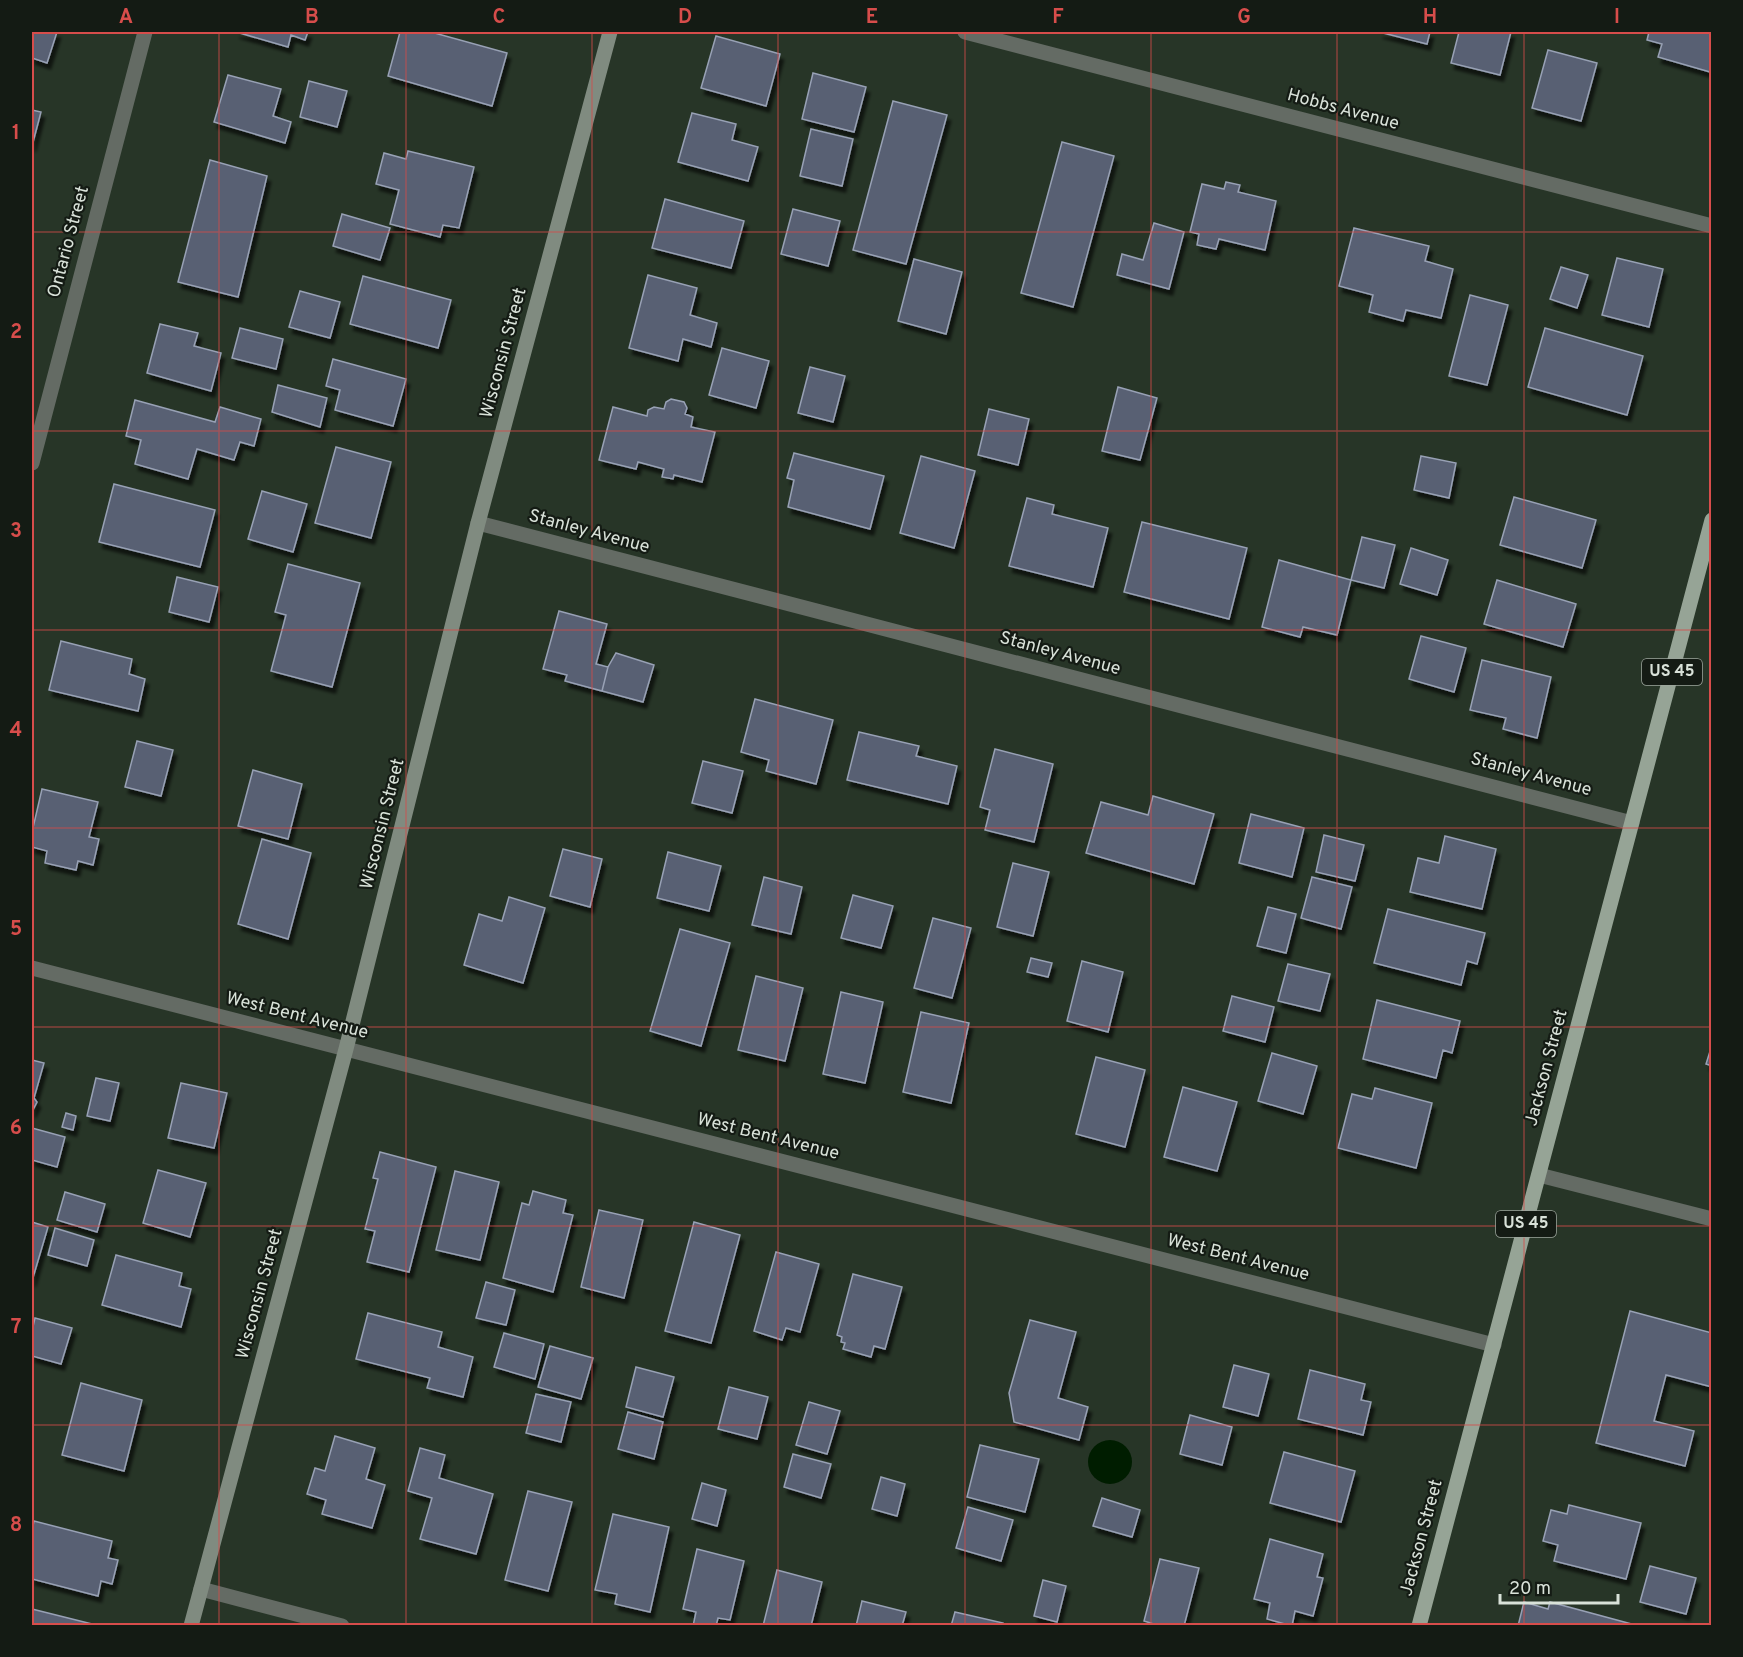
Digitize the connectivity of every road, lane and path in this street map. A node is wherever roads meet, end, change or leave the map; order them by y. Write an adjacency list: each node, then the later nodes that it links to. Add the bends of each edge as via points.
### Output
1 (145, 32): 5 (street, Ontario Street)
2 (610, 32): 7 (street, Wisconsin Street)
3 (965, 32): 4 (street, Hobbs Avenue)
4 (1712, 226)
5 (32, 463)
6 (1712, 520): 8 (main road, Jackson Street / US 45)
7 (478, 523): 8 (street, Stanley Avenue); 10 (street, Wisconsin Street)
8 (1632, 823): 11 (main road, Jackson Street / US 45)
9 (32, 968): 10 (street, West Bent Avenue)
10 (346, 1049): 13 (street, West Bent Avenue); 14 (street, Wisconsin Street)
11 (1539, 1175): 12 (street); 13 (main road, Jackson Street / US 45)
12 (1712, 1219)
13 (1494, 1345): 17 (main road, Jackson Street / US 45)
14 (201, 1589): 15 (street, Wisconsin Street); 16 (street)
15 (191, 1626)
16 (342, 1626)
17 (1419, 1626)

